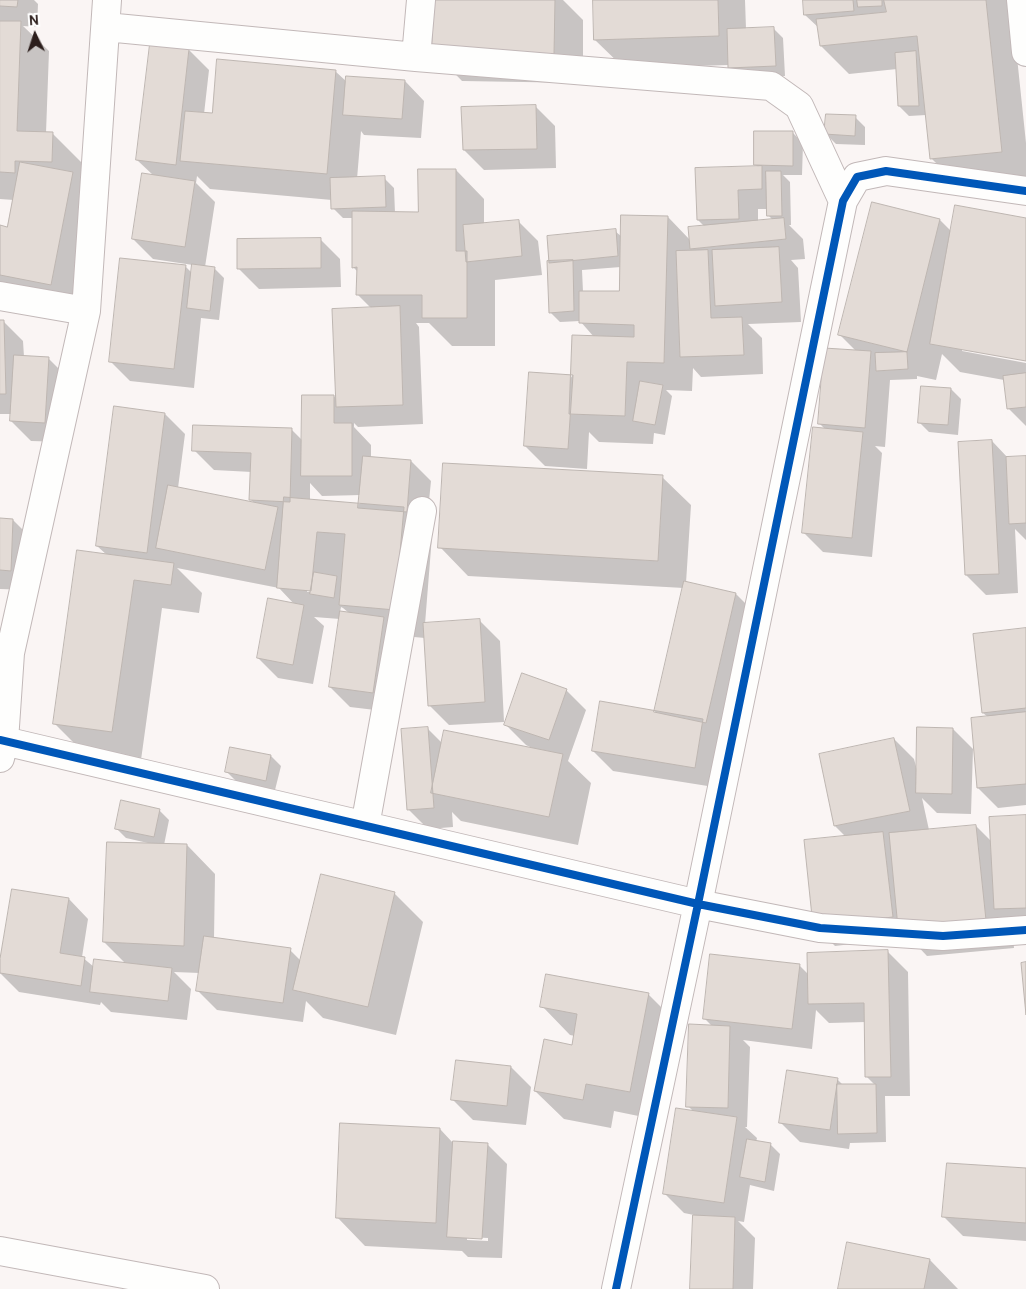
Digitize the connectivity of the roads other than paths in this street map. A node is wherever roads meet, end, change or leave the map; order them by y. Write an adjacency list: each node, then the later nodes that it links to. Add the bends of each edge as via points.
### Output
1 (107, 0): 4 (street)
2 (421, 0): 6 (street)
3 (1021, 0): 5 (street)
4 (106, 27): 6 (street); 10 (street)
5 (1026, 52)
6 (416, 57): 8 (street, via 771,86 799,106)
7 (1026, 191): 8 (street, via 886,171 857,177)
8 (843, 201): 14 (street)
9 (0, 296): 10 (street)
10 (86, 311): 12 (street, via 10,653)
11 (422, 511): 13 (street)
12 (1, 746): 13 (street)
13 (365, 826): 14 (street)
14 (698, 904): 15 (street, via 820,928 943,936); 18 (street)
15 (1026, 930)
16 (3, 1250): 17 (street)
17 (205, 1289)
18 (616, 1289)

